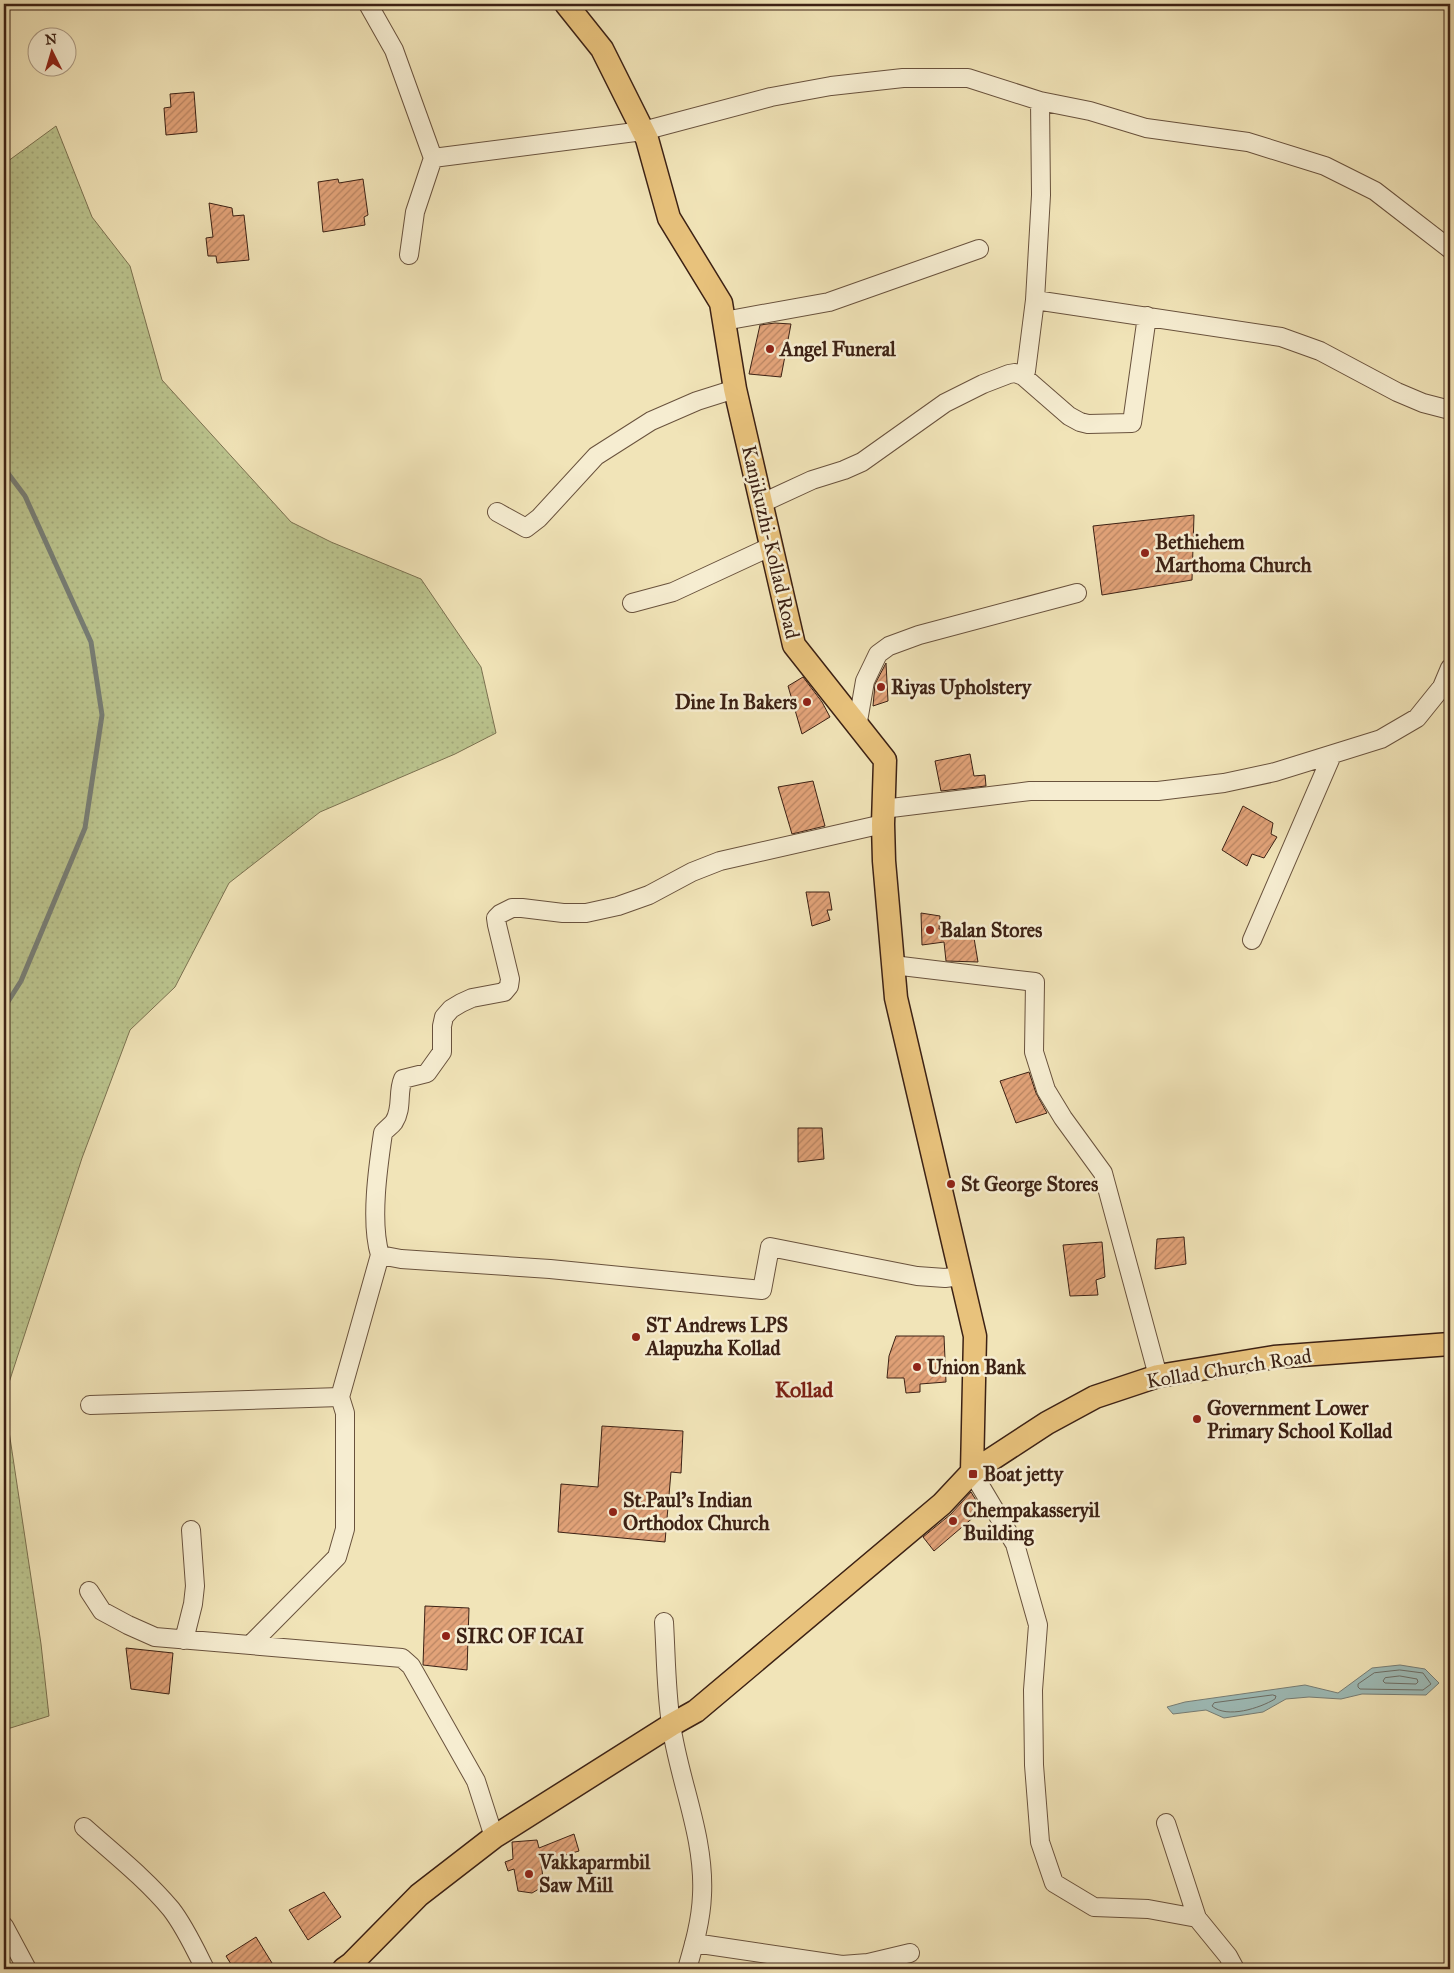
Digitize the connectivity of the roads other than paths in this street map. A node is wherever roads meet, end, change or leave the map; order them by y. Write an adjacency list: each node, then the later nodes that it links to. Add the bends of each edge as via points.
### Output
1 (368, 4): 5 (street, via 394,50)
2 (566, 4): 4 (main road, Kanjikuzhi-Kollad Road, via 602,49)
3 (1040, 100): 4 (street, via 968,78 903,78 771,97); 7 (street, via 1146,128 1248,142 1325,166 1376,191); 9 (street, via 1041,195)
4 (644, 132): 5 (street); 11 (main road, Kanjikuzhi-Kollad Road, via 669,218 722,303)
5 (433, 158): 8 (street, via 415,212)
6 (979, 249): 11 (street, via 829,302)
7 (1450, 249)
8 (410, 255)
9 (1035, 300): 10 (street); 12 (street)
10 (1147, 316): 12 (street, via 1132,423 1080,422); 14 (street, via 1264,333 1300,342 1397,392)
11 (724, 321): 13 (main road, Kanjikuzhi-Kollad Road)
12 (1024, 376): 15 (street, via 1009,374 983,384 945,403 862,462)
13 (735, 389): 15 (main road, Kanjikuzhi-Kollad Road); 16 (street, via 651,421 596,456 526,528)
14 (1450, 410)
15 (760, 504): 17 (main road, Kanjikuzhi-Kollad Road)
16 (497, 512)
17 (770, 547): 19 (street, via 673,592); 21 (main road, Kanjikuzhi-Kollad Road, via 794,645)
18 (1078, 593): 21 (street, via 889,646 878,654 865,681)
19 (632, 603)
20 (1450, 668): 22 (street, via 1442,687 1417,718 1381,739)
21 (857, 727): 23 (main road, Kanjikuzhi-Kollad Road, via 885,760)
22 (1332, 755): 23 (street, via 1224,783 1158,791 1030,791); 24 (street)
23 (883, 817): 25 (main road, Kanjikuzhi-Kollad Road); 26 (street, via 720,861 618,906 586,913 512,908 500,914 496,918 509,986 504,992 461,1003 444,1017 442,1052 427,1073 403,1079 397,1115 382,1133 376,1223)
24 (1252, 940)
25 (893, 964): 27 (main road, Kanjikuzhi-Kollad Road, via 896,998); 29 (street, via 1035,982 1034,1052 1046,1090 1103,1173)
26 (380, 1255): 27 (street, via 762,1290 770,1247 917,1276); 30 (street)
27 (961, 1276): 32 (main road, Kanjikuzhi-Kollad Road, via 975,1336)
28 (1450, 1344): 29 (main road, Kollad Church Road, via 1274,1358)
29 (1158, 1376): 32 (main road, Kollad Church Road, via 1095,1397 1047,1423)
30 (340, 1397): 31 (street); 37 (street, via 345,1413 346,1529 337,1557)
31 (90, 1405)
32 (972, 1472): 38 (main road, Kollad Church Road, via 942,1504 696,1711); 42 (street, via 1015,1544 1038,1625 1033,1690 1034,1766 1040,1842 1054,1883 1094,1907 1148,1909)
33 (191, 1530): 36 (street, via 195,1586)
34 (88, 1591): 36 (street, via 102,1611 128,1625 155,1637)
35 (664, 1622): 38 (street)
36 (184, 1640): 37 (street)
37 (250, 1645): 41 (street, via 402,1658 411,1666 476,1781)
38 (671, 1725): 41 (main road, Kollad Church Road); 44 (street, via 694,1821 701,1866 700,1922)
39 (1166, 1824): 42 (street)
40 (84, 1827): 47 (street, via 148,1884 171,1910)
41 (494, 1838): 48 (main road, Kollad Church Road, via 418,1895)
42 (1197, 1918): 50 (street, via 1228,1956)
43 (4, 1926): 46 (street)
44 (694, 1943): 45 (street, via 842,1965 868,1963); 49 (street)
45 (910, 1953)
46 (26, 1969)
47 (205, 1969)
48 (344, 1969)
49 (687, 1969)
50 (1234, 1969)

